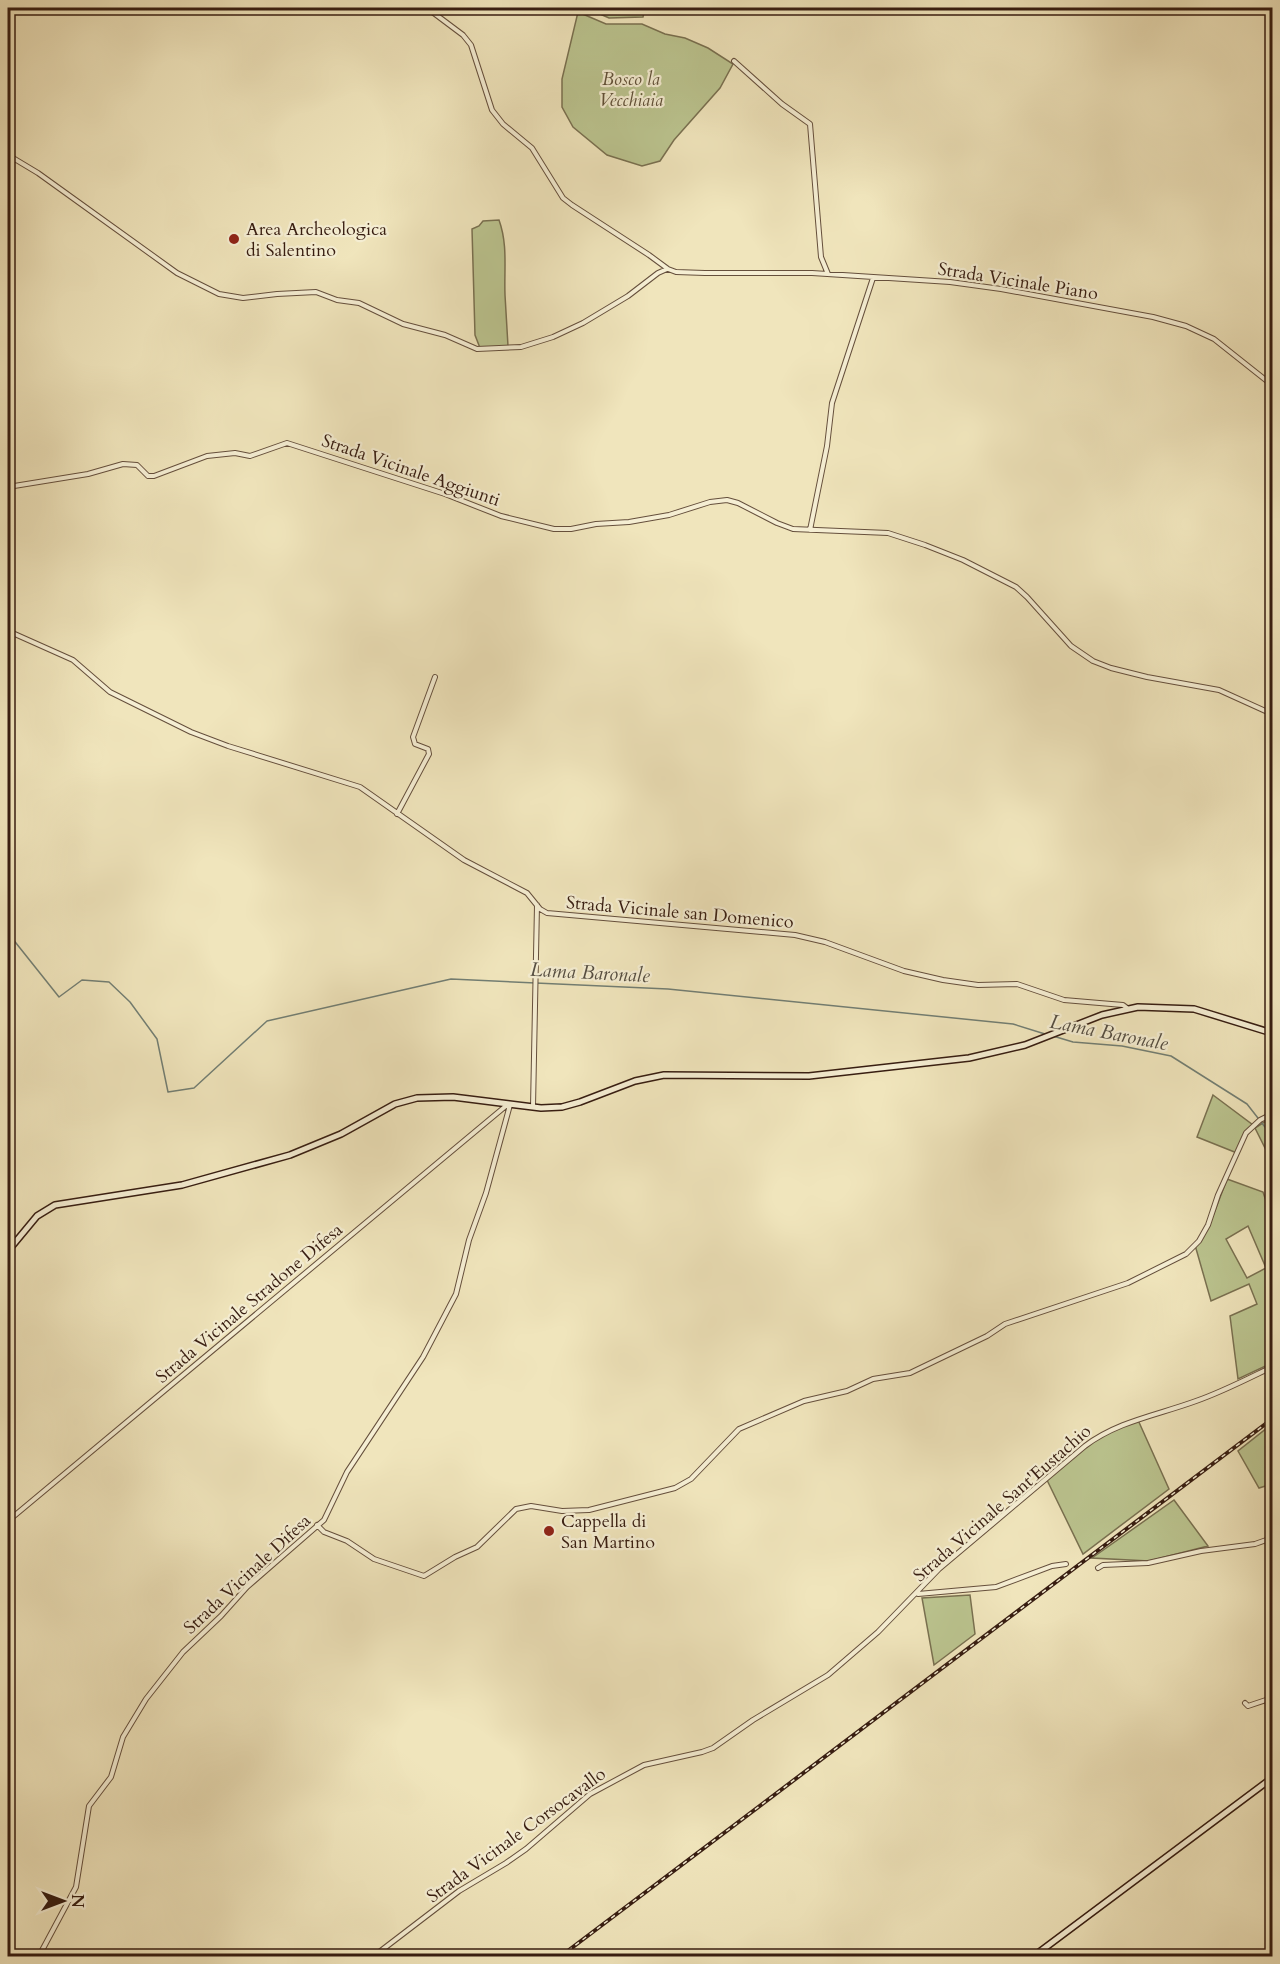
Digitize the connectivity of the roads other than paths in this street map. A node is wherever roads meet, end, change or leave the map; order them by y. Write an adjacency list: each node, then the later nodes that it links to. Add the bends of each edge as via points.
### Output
1 (426, 8): 4 (street, via 466,37 492,110 531,148 566,201)
2 (734, 61): 5 (street, via 810,124 821,257)
3 (8, 155): 4 (street, via 177,273 219,294 243,298 316,292 359,303 403,324 445,335 477,349 521,347 553,337 583,323)
4 (668, 269): 5 (street, Strada Vicinale Piano, via 722,274)
5 (829, 274): 6 (street, Strada Vicinale Piano)
6 (873, 278): 7 (street, Strada Vicinale Piano, via 968,284 1171,321 1216,340); 9 (street, via 830,408 827,446)
7 (1272, 385)
8 (8, 487): 9 (street, Strada Vicinale Aggiunti, via 123,464 137,465 148,476 154,476 207,456 250,456 286,443 437,491 501,516 554,529 629,522 727,500 784,526)
9 (810, 530): 12 (street, Strada Vicinale Aggiunti, via 888,533 951,555 1020,590 1071,646 1093,661 1147,677 1219,690)
10 (8, 631): 13 (street, Strada Vicinale san Domenico, via 73,660 110,692 167,721 219,743 352,783)
11 (435, 677): 13 (street, via 413,736 415,744 428,749 429,754)
12 (1272, 714)
13 (398, 814): 14 (street, Strada Vicinale san Domenico, via 464,860 522,890)
14 (537, 905): 15 (street, Strada Vicinale san Domenico, via 551,914 795,935 943,980 978,985 1017,984 1064,1000); 18 (street)
15 (1126, 1008): 16 (main road, via 1194,1009); 18 (main road, via 1026,1045 978,1057 809,1076 664,1075 562,1107)
16 (1272, 1033)
17 (509, 1105): 18 (main road); 20 (main road, via 443,1096 410,1100 290,1155 182,1185 46,1209); 22 (street, Strada Vicinale Stradone Difesa); 23 (street, Strada Vicinale Difesa, via 453,1301 423,1357 346,1472 327,1515)
18 (533, 1108)
19 (1272, 1114): 23 (street, via 1246,1133 1208,1225 1199,1241 1181,1257 1128,1283 1005,1324 910,1373 873,1379 745,1425 690,1479 675,1488 590,1510 531,1506 516,1509 477,1547 424,1576 374,1559)
20 (8, 1251)
21 (1272, 1367): 27 (street, Strada Vicinale Sant'Eustachio, via 1199,1400 1100,1435 939,1569)
22 (8, 1521)
23 (317, 1525): 31 (street, Strada Vicinale Difesa, via 247,1587 183,1652 146,1699 123,1737 111,1776 89,1806 76,1887)
24 (1272, 1538): 26 (street, via 1148,1563)
25 (1066, 1564): 27 (street, via 996,1587)
26 (1098, 1568)
27 (917, 1594): 32 (street, Strada Vicinale Corsocavallo, via 828,1675 713,1748 644,1764 590,1794 526,1849 459,1891)
28 (1272, 1698): 29 (street, via 1248,1706)
29 (1245, 1703)
30 (1271, 1780): 33 (main road)
31 (39, 1956)
32 (374, 1956)
33 (1034, 1956)

